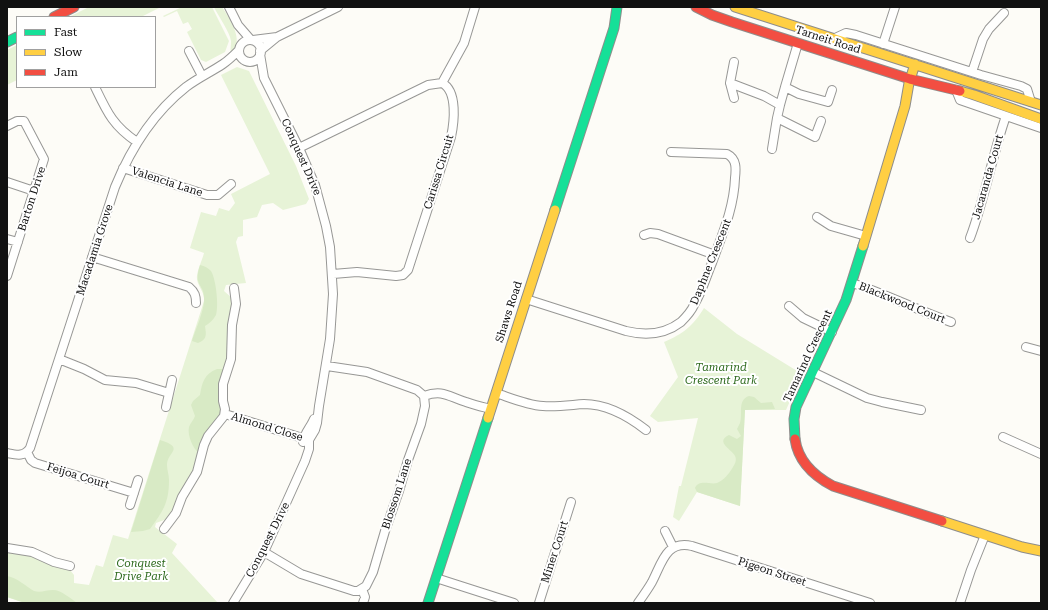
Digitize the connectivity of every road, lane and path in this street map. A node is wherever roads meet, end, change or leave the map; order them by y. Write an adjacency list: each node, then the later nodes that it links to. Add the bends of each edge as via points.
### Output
1 (74, 7): 12 (street)
2 (229, 7): 14 (street)
3 (338, 7): 17 (street)
4 (475, 7): 36 (street, via 464,43)
5 (617, 7): 15 (street, Shaws Road)
6 (625, 7): 15 (street, Shaws Road)
7 (696, 7): 16 (street, Tarneit Road)
8 (735, 7): 11 (street, Tarneit Road)
9 (895, 7): 24 (street)
10 (1004, 13): 32 (street, via 983,39)
11 (763, 15): 13 (street, Tarneit Road); 16 (street)
12 (56, 16)
13 (785, 23): 18 (street); 20 (street, Tarneit Road)
14 (238, 25): 21 (street); 25 (street)
15 (614, 28): 72 (street, Shaws Road)
16 (757, 30): 18 (street, Tarneit Road)
17 (277, 37): 21 (street); 27 (street)
18 (780, 37): 23 (street, Tarneit Road)
19 (16, 38): 22 (street)
20 (833, 39): 24 (street, Tarneit Road, via 849,34); 31 (street, Tarneit Road)
21 (252, 40): 25 (street, via 245,41); 27 (street, via 259,45)
22 (7, 42)
23 (798, 43): 35 (street, Tarneit Road); 38 (street)
24 (883, 44): 32 (street, Tarneit Road)
25 (240, 48): 28 (street, via 240,56); 30 (street, Macadamia Grove)
26 (189, 51): 33 (street)
27 (260, 53): 28 (street, via 256,59); 34 (street, Conquest Drive)
28 (247, 61): 30 (street, Macadamia Grove); 34 (street, Conquest Drive)
29 (734, 62): 37 (street)
30 (224, 64): 33 (street, Macadamia Grove)
31 (917, 65): 35 (street, Tamarind Crescent); 43 (street, Tarneit Road)
32 (972, 72): 43 (street, Tarneit Road, via 1025,88)
33 (202, 76): 52 (street, Macadamia Grove, via 171,101)
34 (264, 78): 53 (street, Conquest Drive)
35 (913, 79): 41 (street, Tarneit Road); 62 (street, Tamarind Crescent)
36 (442, 83): 53 (street, via 428,85); 68 (street, Carissa Circuit, via 448,89 453,103 453,125 408,270 403,275 396,276 357,272)
37 (730, 83): 42 (street); 44 (street)
38 (785, 86): 40 (street, via 799,94 828,102); 44 (street)
39 (95, 88): 52 (street, via 109,116 120,130)
40 (832, 90)
41 (956, 90): 46 (street, via 960,100); 48 (street, Tarneit Road)
42 (734, 98)
43 (1031, 102): 45 (street, Tarneit Road)
44 (780, 105): 47 (street)
45 (1041, 105)
46 (1006, 116): 51 (street); 63 (street, Jacaranda Court)
47 (777, 118): 49 (street, via 815,136); 54 (street)
48 (1041, 119)
49 (821, 121)
50 (7, 126): 59 (street, Barton Drive, via 24,121 44,159)
51 (1041, 128)
52 (137, 142): 56 (street, Macadamia Grove)
53 (299, 148): 68 (street, Conquest Drive, via 322,209)
54 (772, 149)
55 (671, 152): 66 (street, Daphne Crescent, via 723,154 732,157 736,166 733,201)
56 (123, 168): 58 (street, Valencia Lane, via 207,195 218,195); 67 (street, Macadamia Grove)
57 (7, 182): 59 (street)
58 (231, 184)
59 (34, 191): 65 (street, Barton Drive)
60 (817, 217): 62 (street, via 831,226)
61 (644, 235): 66 (street, via 658,234)
62 (866, 236): 70 (street, Tamarind Crescent)
63 (970, 238)
64 (7, 239): 65 (street)
65 (18, 242): 69 (street, Barton Drive)
66 (715, 255): 72 (street, Daphne Crescent, via 691,311 676,326 664,332 639,334 626,331)
67 (92, 257): 73 (street, via 189,287 194,291); 79 (street, Macadamia Grove)
68 (333, 274): 80 (street, Conquest Drive, via 333,316)
69 (7, 276)
70 (852, 283): 75 (street, Blackwood Court, via 876,290); 76 (street, Tamarind Crescent)
71 (234, 288): 89 (street, Almond Close, via 236,304 232,325 232,352 222,390)
72 (526, 299): 84 (street, Shaws Road)
73 (196, 303)
74 (789, 306): 76 (street, via 803,318)
75 (951, 322)
76 (832, 332): 81 (street, Tamarind Crescent)
77 (1026, 347): 78 (street)
78 (1041, 352)
79 (60, 359): 83 (street, via 105,380 136,383); 93 (street, Macadamia Grove)
80 (327, 366): 85 (street, via 368,372 417,390); 92 (street, Conquest Drive, via 318,406)
81 (813, 372): 88 (street, via 867,398); 102 (street, Tamarind Crescent, via 796,407 793,429 798,453 811,472 833,486)
82 (172, 380): 83 (street)
83 (169, 393): 86 (street)
84 (496, 393): 87 (street, Shaws Road); 90 (street, via 537,405 588,404 602,407 626,416)
85 (424, 396): 87 (street, via 442,393); 109 (street, Blossom Lane, via 422,424 373,572)
86 (166, 407)
87 (491, 409): 108 (street, Shaws Road)
88 (921, 410)
89 (225, 414): 92 (street, Almond Close); 100 (street, Almond Close, via 208,436 197,472 176,513)
90 (646, 430)
91 (1002, 437): 95 (street)
92 (306, 439): 106 (street, Conquest Drive, via 299,474)
93 (27, 452): 94 (street, via 22,455); 97 (street, Feijoa Court, via 35,463)
94 (7, 453)
95 (1041, 454)
96 (138, 480): 97 (street)
97 (134, 493): 99 (street)
98 (571, 502): 114 (street, Miner Court)
99 (130, 505)
100 (164, 529)
101 (665, 531): 103 (street)
102 (982, 534): 105 (street, Tamarind Crescent); 117 (street)
103 (673, 547): 115 (street, via 665,555); 116 (street, Pigeon Street, via 692,546)
104 (7, 548): 107 (street, via 32,552)
105 (1041, 551)
106 (264, 552): 109 (street, via 301,574 349,590); 110 (street, Conquest Drive)
107 (70, 566)
108 (436, 578): 112 (street, Shaws Road); 113 (street)
109 (362, 589): 111 (street, via 365,597)
110 (233, 603)
111 (363, 603)
112 (428, 603)
113 (514, 603)
114 (539, 603)
115 (638, 603)
116 (870, 603)
117 (960, 603)

